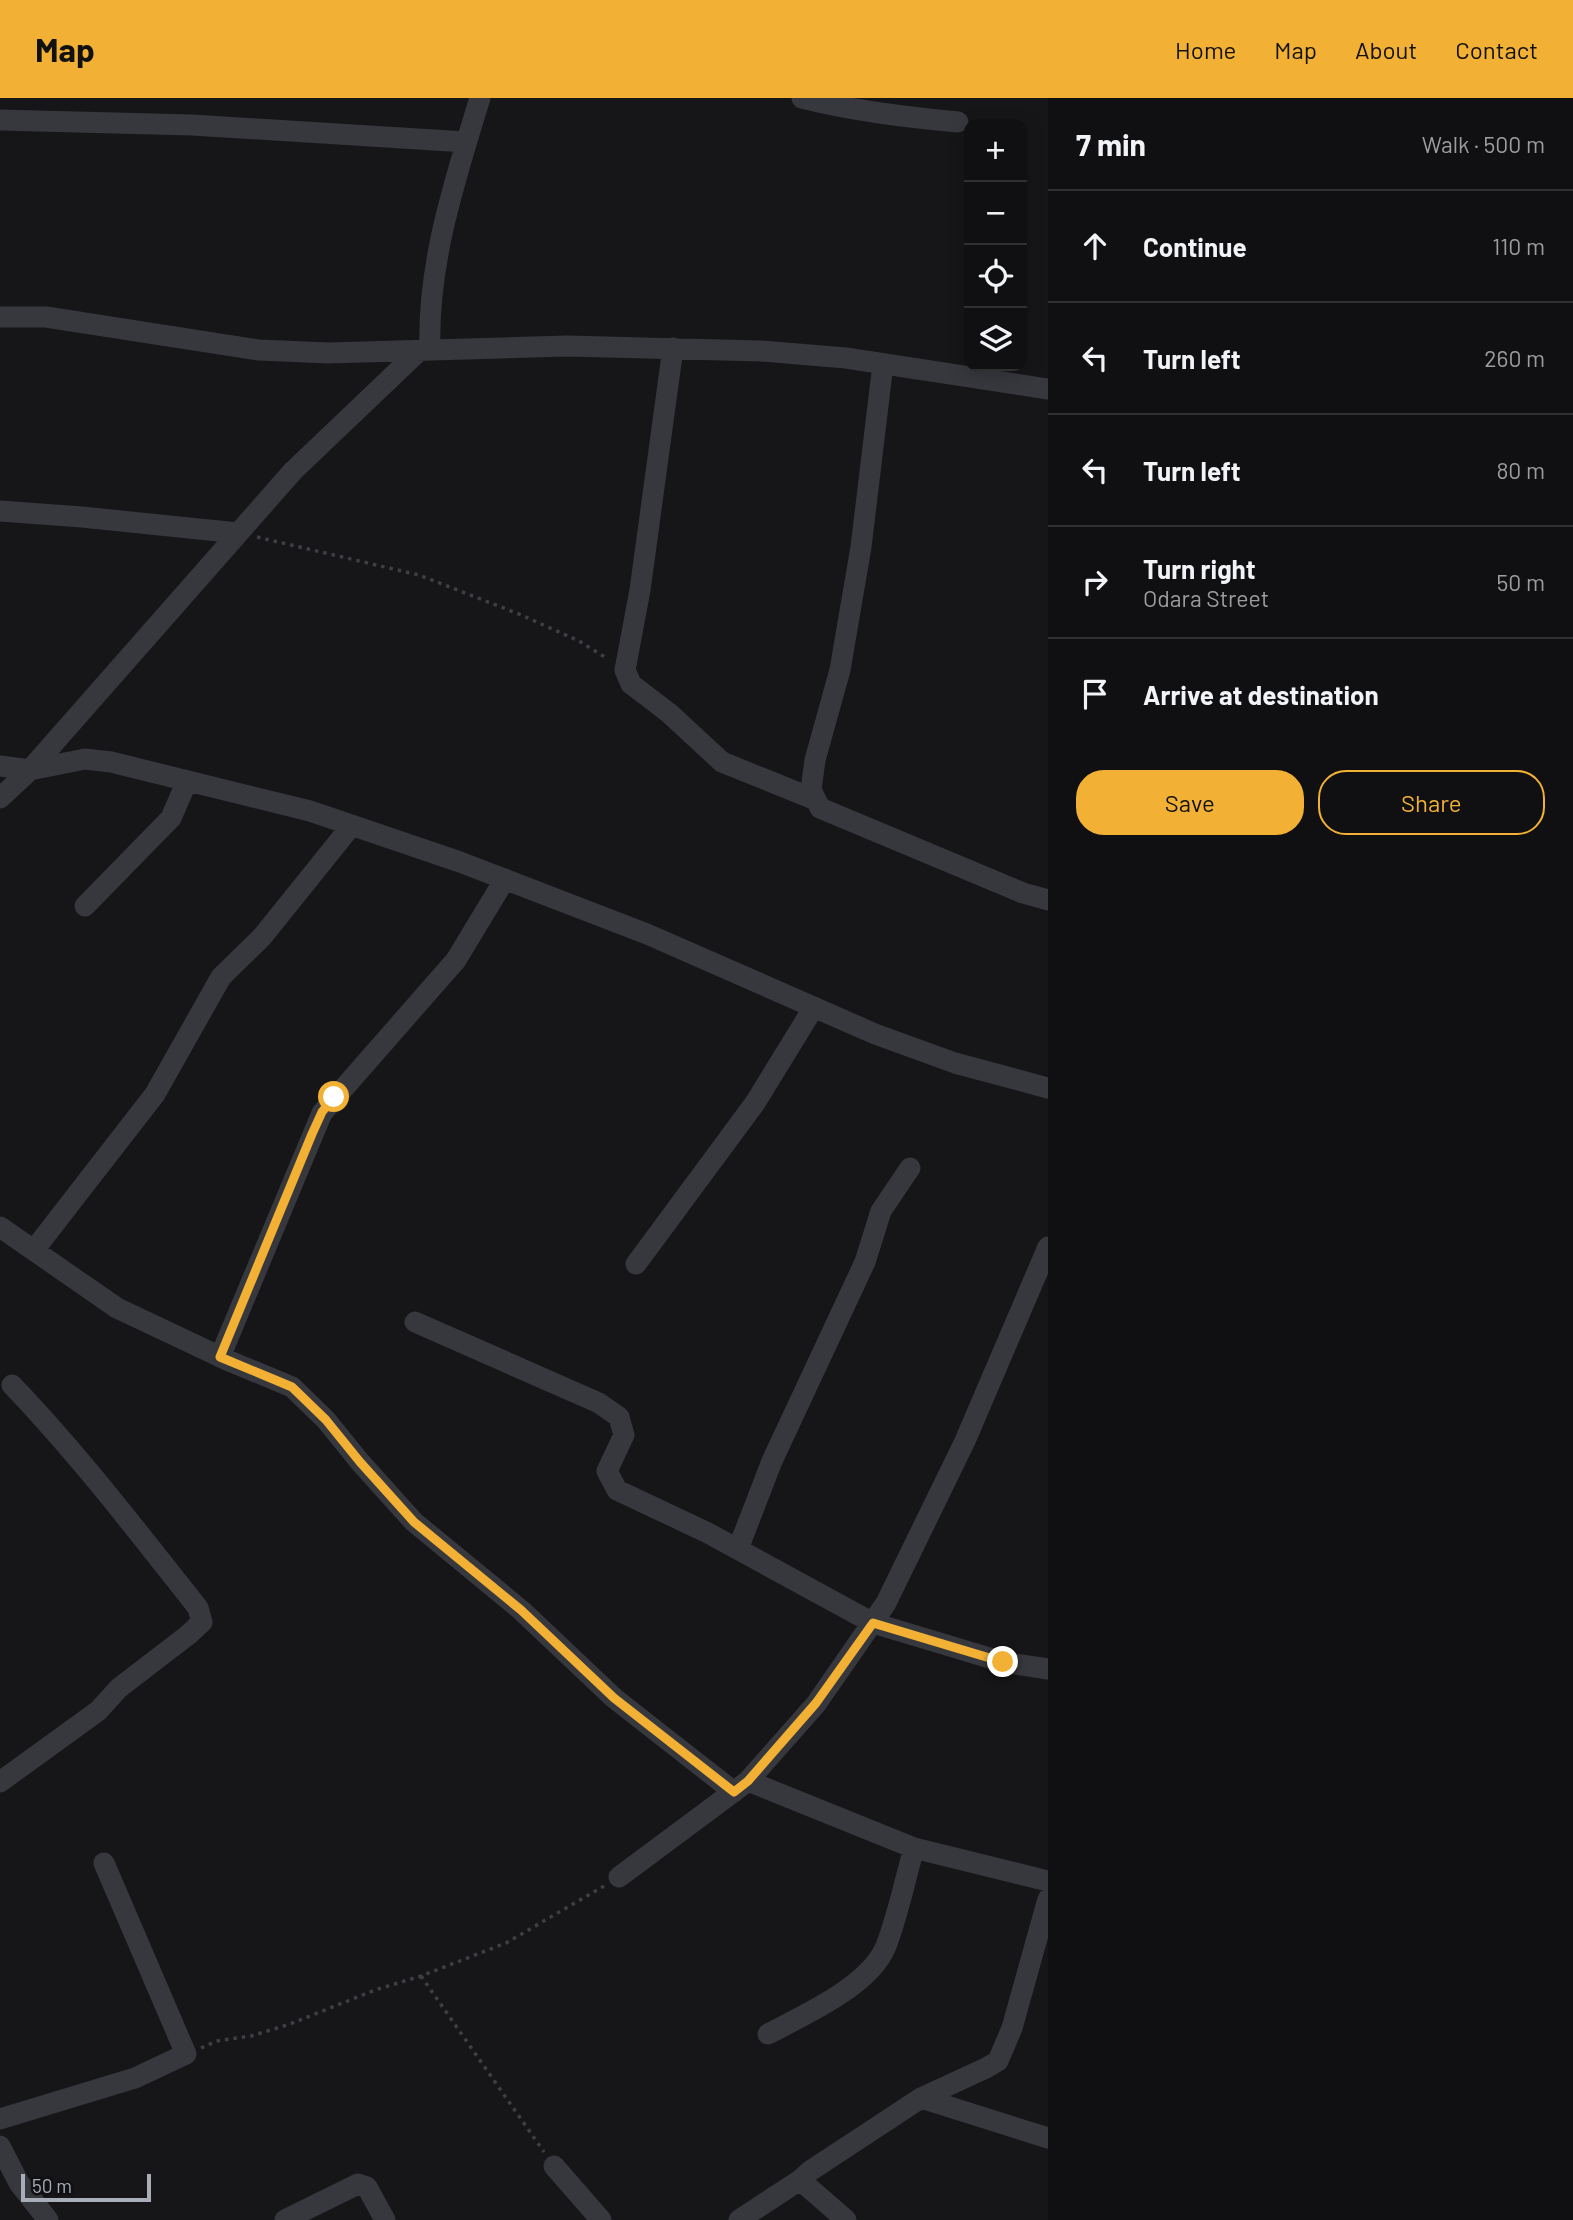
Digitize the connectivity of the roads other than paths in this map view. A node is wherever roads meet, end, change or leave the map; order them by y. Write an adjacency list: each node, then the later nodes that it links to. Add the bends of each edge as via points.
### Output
1 (480, 98): 5 (street)
2 (802, 98): 4 (street, via 882,114)
3 (0, 120): 5 (street, via 192,125)
4 (958, 122)
5 (466, 142): 8 (street, via 437,260)
6 (0, 317): 9 (street, via 46,317 259,350)
7 (673, 348): 8 (street); 10 (street, via 761,351); 19 (street, via 625,670 631,684 722,762)
8 (425, 350): 9 (street); 11 (street)
9 (375, 352): 11 (street)
10 (883, 364): 12 (street); 19 (street, via 843,656 815,760 811,790)
11 (384, 384): 14 (street, via 293,471)
12 (1048, 389)
13 (0, 511): 14 (street)
14 (238, 533): 16 (street)
15 (0, 766): 16 (street)
16 (30, 770): 17 (street, via 85,759); 18 (street)
17 (187, 781): 20 (street); 23 (street, via 171,818)
18 (0, 798)
19 (816, 800): 22 (street, via 820,808 856,824)
20 (352, 825): 21 (street); 29 (street, via 262,937 221,977 155,1094)
21 (505, 878): 24 (street); 32 (street, via 447,971 322,1112)
22 (1048, 900)
23 (85, 906)
24 (814, 1007): 25 (street, via 955,1063); 30 (street, via 755,1103)
25 (1048, 1088)
26 (909, 1168): 34 (street, via 881,1211 865,1262 772,1461)
27 (0, 1227): 29 (street)
28 (1048, 1247): 35 (street, via 965,1441)
29 (34, 1250): 32 (street, via 117,1308)
30 (636, 1264)
31 (415, 1322): 34 (street, via 599,1403 619,1417 624,1435 607,1471 617,1490)
32 (220, 1357): 38 (street, via 292,1387 414,1522 521,1610 614,1698)
33 (12, 1385): 37 (street, via 134,1527 198,1608 202,1622 119,1688 98,1711)
34 (738, 1549): 35 (street)
35 (873, 1623): 36 (street, via 1003,1662); 38 (street, via 816,1703)
36 (1048, 1669)
37 (0, 1782)
38 (741, 1787): 39 (street); 41 (street)
39 (914, 1848): 42 (street); 44 (street, via 886,1948 871,1968 838,1996)
40 (104, 1863): 46 (street, via 186,2054 135,2078)
41 (619, 1877)
42 (1048, 1881)
43 (1048, 1899): 45 (street, via 1012,2028 998,2061)
44 (768, 2034)
45 (921, 2098): 47 (street); 50 (street)
46 (0, 2119)
47 (1048, 2138)
48 (0, 2146): 51 (street, via 19,2183)
49 (554, 2166): 54 (street)
50 (800, 2180): 55 (street); 56 (street)
51 (48, 2220)
52 (285, 2220): 53 (street, via 358,2184 367,2187)
53 (385, 2220)
54 (601, 2220)
55 (739, 2220)
56 (846, 2220)

